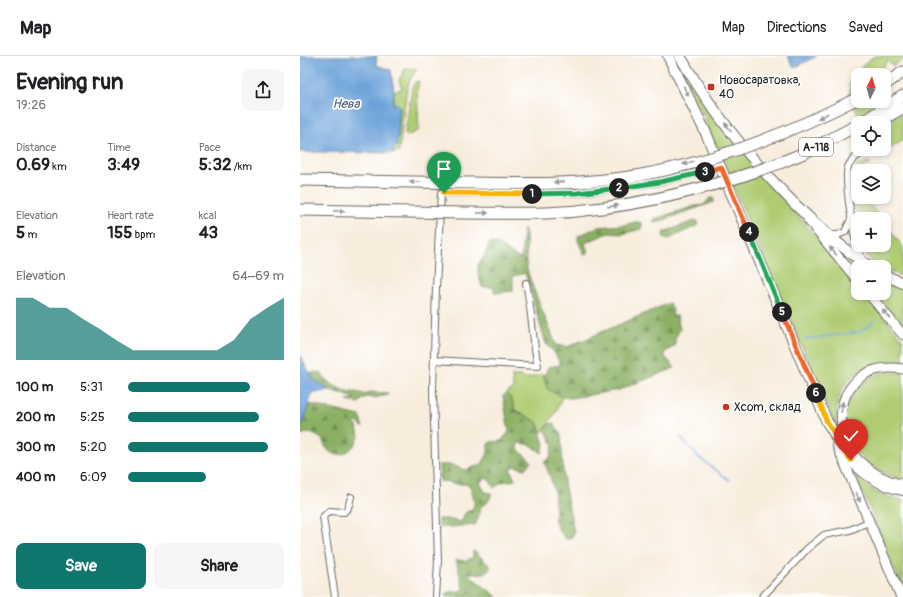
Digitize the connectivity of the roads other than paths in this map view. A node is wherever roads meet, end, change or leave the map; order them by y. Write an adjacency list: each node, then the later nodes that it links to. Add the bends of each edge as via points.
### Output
1 (668, 56): 12 (main road, one-way to 12)
2 (680, 56): 14 (main road, one-way to 2, via 726,125)
3 (903, 72): 4 (highway)
4 (891, 80)
5 (903, 96): 8 (highway)
6 (851, 101): 13 (highway, А-118, one-way to 13, bridge, via 777,136 731,152 636,176 582,182 519,184)
7 (903, 108): 9 (main road)
8 (872, 116)
9 (890, 116)
10 (851, 130): 15 (highway, А-118, one-way to 10, bridge, via 524,214 585,210 642,202 745,176 804,153)
11 (859, 156): 16 (street, via 850,163 847,176)
12 (721, 167): 25 (street, via 660,182 585,192 441,193); 27 (main road)
13 (300, 180)
14 (800, 209): 17 (main road); 19 (main road, one-way to 14, via 811,226)
15 (300, 210)
16 (851, 219): 17 (street, via 845,232 835,236)
17 (826, 233): 18 (main road)
18 (861, 260)
19 (851, 273)
20 (891, 278): 22 (main road)
21 (526, 283): 25 (street, via 538,366)
22 (903, 283)
23 (874, 300): 24 (main road, one-way to 23)
24 (903, 335)
25 (434, 360): 33 (street, via 438,561)
26 (903, 370): 28 (main road, one-way to 26, via 877,474 858,460 845,438 841,418 844,399 853,384 861,377 883,368)
27 (827, 422): 29 (main road, via 844,451 860,470 888,486); 31 (main road, one-way to 31)
28 (903, 485)
29 (903, 490)
30 (351, 498): 32 (street, via 344,512 329,511 323,517)
31 (868, 522): 34 (street, via 850,530 824,535 808,548); 35 (main road)
32 (334, 597)
33 (436, 597)
34 (762, 597)
35 (901, 597)

